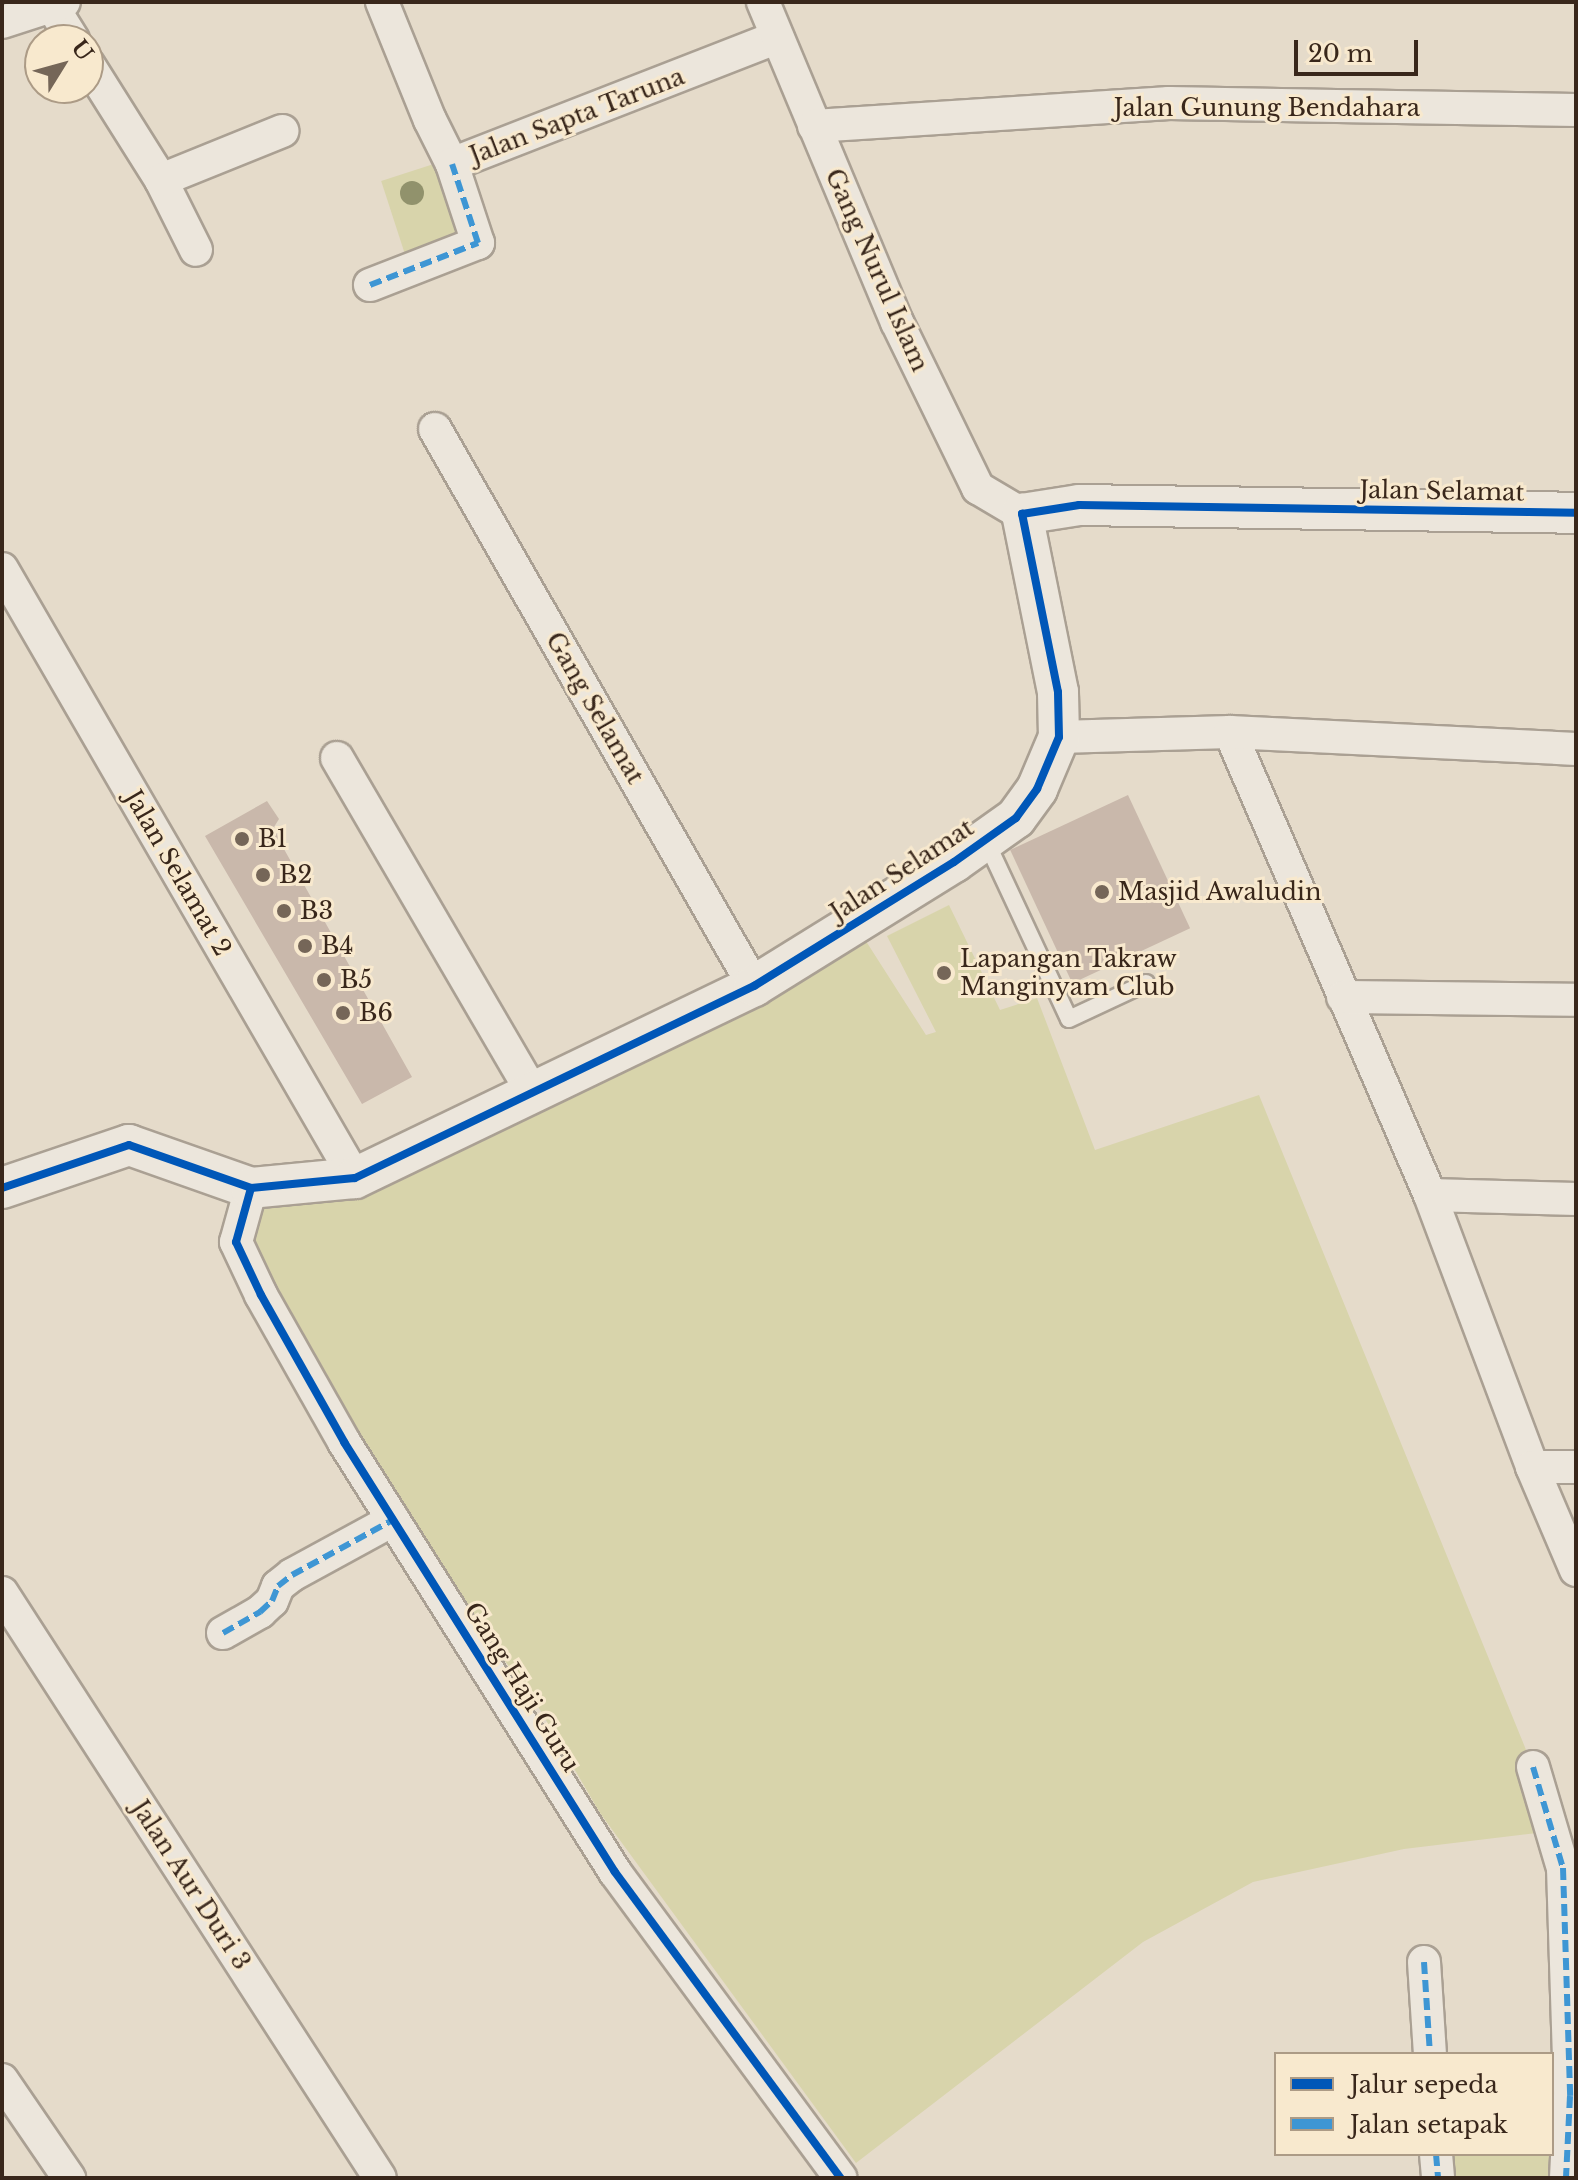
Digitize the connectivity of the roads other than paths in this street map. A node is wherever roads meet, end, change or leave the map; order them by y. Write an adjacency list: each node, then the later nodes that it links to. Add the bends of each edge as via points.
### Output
1 (382, 2): 11 (street, Jalan Sapta Taruna)
2 (763, 2): 6 (street, Gang Nurul Islam)
3 (58, 4): 4 (street); 5 (street)
4 (2, 22)
5 (66, 24)
6 (777, 37): 9 (street, Gang Nurul Islam); 11 (street, Jalan Sapta Taruna)
7 (104, 89): 12 (street)
8 (1576, 110): 9 (street, Jalan Gunung Bendahara, via 1169,103)
9 (814, 126): 17 (street, Gang Nurul Islam, via 897,322 978,488)
10 (282, 131): 12 (street)
11 (452, 164): 14 (street, via 478,243)
12 (161, 180): 13 (street)
13 (196, 250)
14 (370, 285)
15 (435, 429): 25 (street, Gang Selamat)
16 (1576, 513): 17 (street, Jalan Selamat, via 1079,505)
17 (1022, 514): 20 (street, Jalan Selamat, via 1058,692)
18 (2, 569): 29 (street, Jalan Selamat 2)
19 (1230, 732): 20 (street); 21 (street); 26 (street)
20 (1059, 737): 23 (street, Jalan Selamat, via 1037,789 1016,818)
21 (1576, 749)
22 (337, 758): 28 (street)
23 (986, 839): 24 (lane, via 1069,1019); 25 (street, Jalan Selamat)
24 (1146, 983)
25 (754, 986): 28 (street, Jalan Selamat)
26 (1343, 997): 27 (street); 32 (street)
27 (1576, 1000)
28 (533, 1093): 29 (street, Jalan Selamat)
29 (355, 1178): 31 (street, Jalan Selamat)
30 (2, 1188): 31 (street, Jalan Selamat, via 129,1145)
31 (251, 1188): 36 (street, Gang Haji Guru, via 236,1242 336,1429)
32 (1430, 1195): 33 (street); 34 (street)
33 (1576, 1199)
34 (1532, 1467): 35 (street); 37 (street)
35 (1576, 1467)
36 (393, 1520): 39 (street, via 292,1575 260,1612); 47 (street, Gang Haji Guru, via 615,1872)
37 (1576, 1570)
38 (2, 1593): 46 (street, Jalan Aur Duri 3)
39 (223, 1633)
40 (1533, 1767): 49 (street, via 1563,1868 1570,2096)
41 (1424, 1962): 42 (street)
42 (1430, 2052)
43 (2, 2080): 45 (street)
44 (1436, 2156): 48 (street)
45 (69, 2178)
46 (380, 2178)
47 (841, 2178)
48 (1438, 2178)
49 (1566, 2178)

